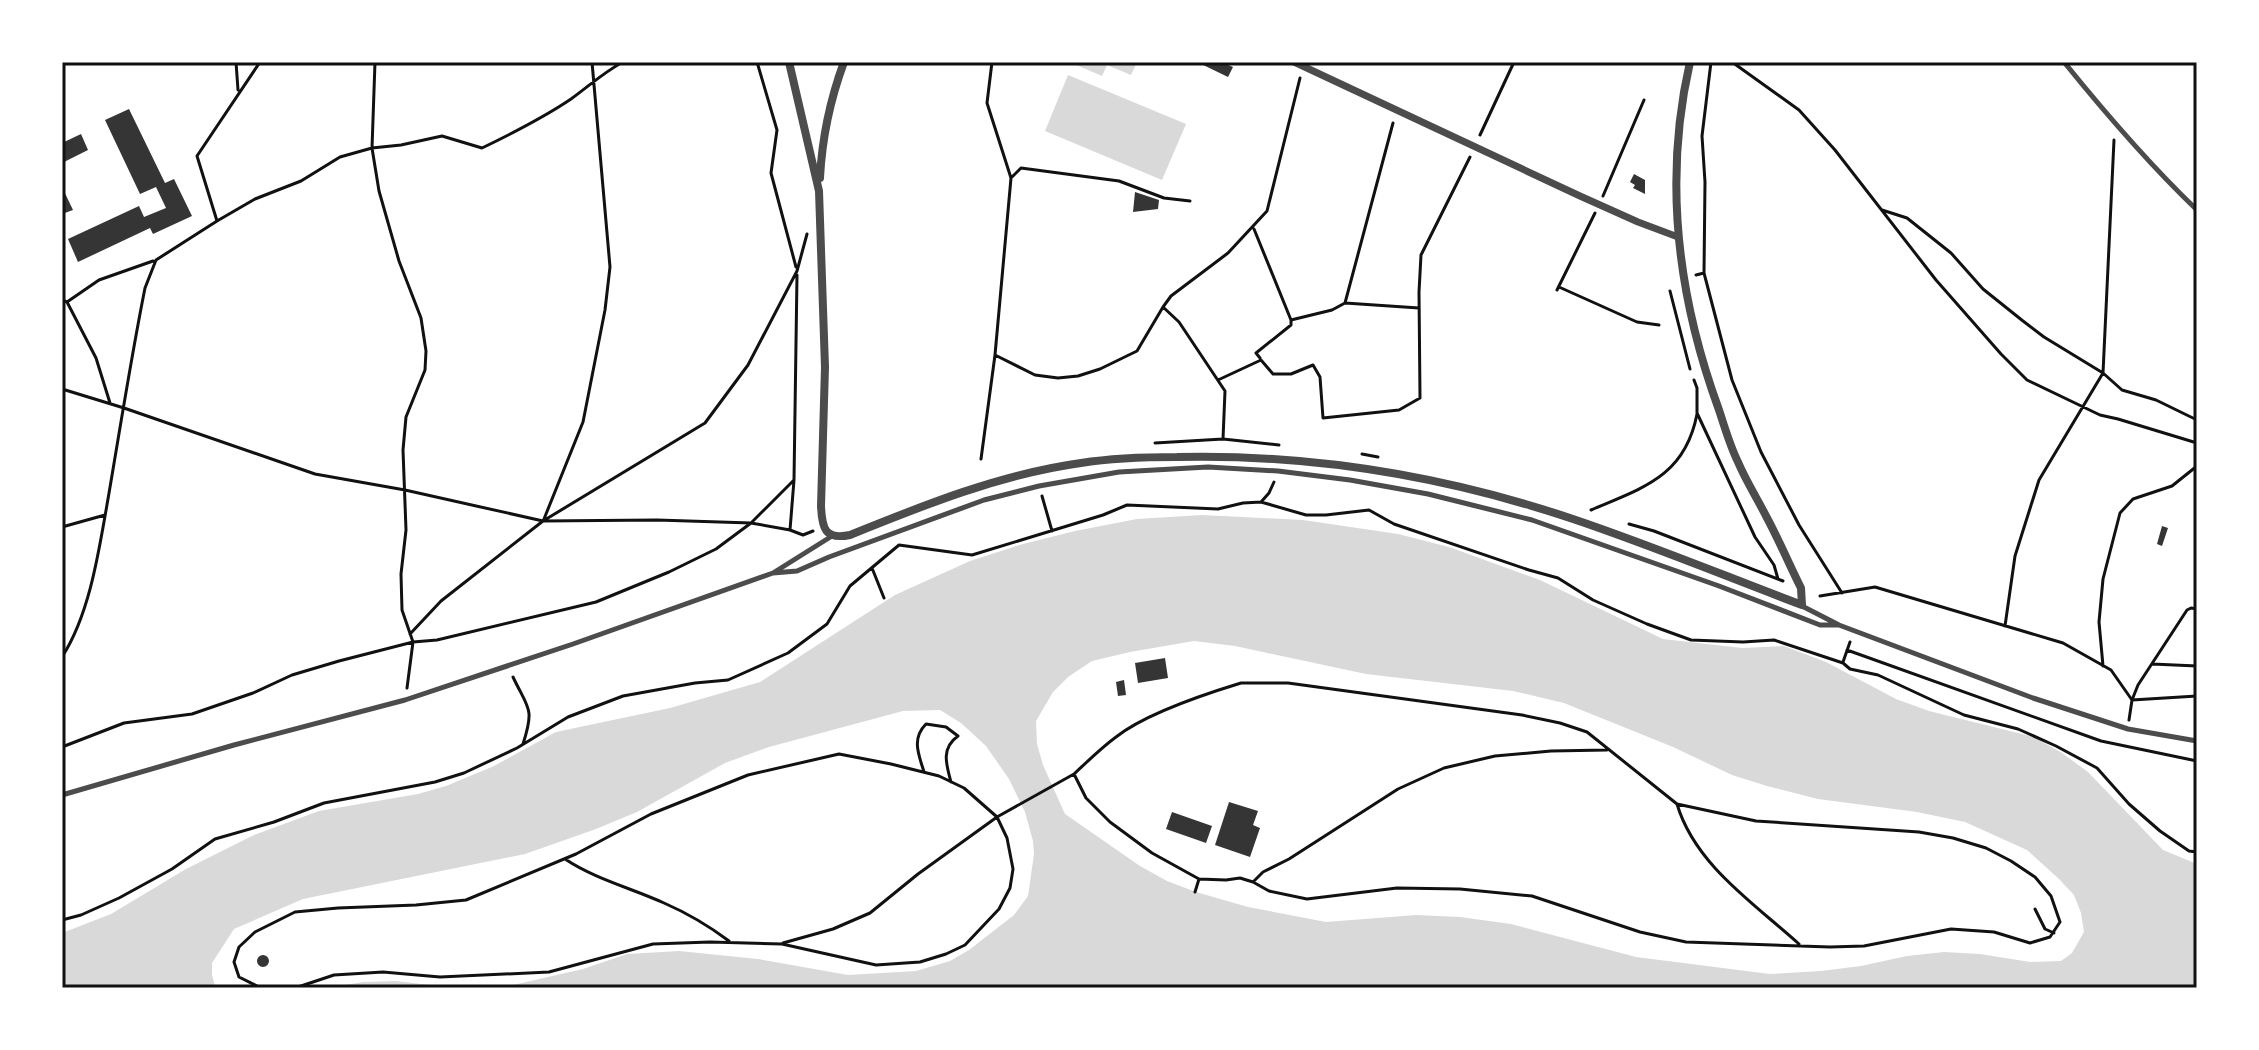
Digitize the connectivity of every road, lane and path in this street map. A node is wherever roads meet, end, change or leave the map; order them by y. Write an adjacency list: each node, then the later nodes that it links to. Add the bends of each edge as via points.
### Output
1 (236, 62): 18 (path)
2 (260, 62): 18 (path)
3 (375, 62): 22 (path)
4 (592, 62): 17 (path)
5 (623, 62): 17 (path)
6 (757, 62): 33 (path, via 777,130 771,173)
7 (789, 62): 24 (street)
8 (844, 62): 24 (street, via 824,130)
9 (992, 62): 23 (path, via 987,103)
10 (1294, 62): 16 (street)
11 (1514, 62): 21 (path)
12 (1690, 62): 31 (street, via 1675,180)
13 (1711, 62): 34 (path, via 1702,136)
14 (1732, 62): 26 (path, via 1799,110)
15 (2064, 62): 20 (lane)
16 (1306, 68): 19 (street); 29 (path, via 1267,211)
17 (594, 80): 22 (path, via 524,128 482,148 442,136); 66 (path, via 610,267 583,422)
18 (239, 92): 28 (path, via 197,156)
19 (1397, 110): 21 (street); 38 (path)
20 (2115, 124): 27 (lane); 45 (path)
21 (1474, 147): 31 (street); 40 (path, via 1421,255)
22 (372, 148): 28 (path, via 340,157); 63 (path, via 379,191 421,318 426,351 425,370 406,417)
23 (1011, 178): 25 (path, via 1021,168 1077,175); 43 (path)
24 (819, 191): 70 (street)
25 (1190, 201)
26 (1882, 210): 45 (path, via 1907,218 2023,321); 50 (path, via 2014,368)
27 (2197, 210)
28 (217, 221): 32 (path)
29 (1253, 227): 39 (path); 41 (path)
30 (808, 231): 33 (path)
31 (1678, 237): 35 (street)
32 (156, 260): 37 (path, via 99,280); 49 (path, via 145,288)
33 (797, 271): 61 (path); 66 (path, via 748,365 705,423)
34 (1704, 273): 35 (path); 77 (path, via 1732,380 1761,452)
35 (1683, 278): 80 (street, via 1701,357 1737,461 1801,588)
36 (1559, 287): 42 (path, via 1637,322)
37 (64, 301): 48 (path, via 96,358)
38 (1345, 303): 40 (path); 41 (path)
39 (1163, 307): 43 (path, via 1137,351 1078,376 1035,375); 46 (path)
40 (1419, 308): 44 (path, via 1420,398 1399,410 1323,418 1320,377 1313,365 1273,374)
41 (1291, 320): 44 (path, via 1256,353)
42 (1659, 325)
43 (995, 355): 58 (path)
44 (1261, 360): 46 (path)
45 (2103, 373): 50 (path); 52 (path, via 2122,390)
46 (1218, 380): 53 (path, via 1225,391)
47 (62, 389): 48 (path)
48 (110, 403): 49 (path)
49 (124, 408): 63 (path, via 315,474); 64 (path)
50 (2083, 409): 55 (path); 83 (path, via 2039,480 2015,556)
51 (1697, 413): 65 (path, via 1682,453 1663,475 1587,512)
52 (2197, 420)
53 (1223, 439): 54 (path); 56 (path)
54 (1152, 443)
55 (2197, 443)
56 (1283, 446)
57 (1359, 454): 59 (path)
58 (981, 459)
59 (1388, 459)
60 (2197, 466): 92 (path, via 2172,486 2133,499 2120,513 2103,579)
61 (794, 480): 67 (path); 71 (path)
62 (1039, 486): 72 (path); 75 (lane, via 984,500 797,571); 82 (lane, via 1119,472 1208,467 1350,480 1532,520 1820,625)
63 (405, 490): 66 (path); 85 (path, via 402,610)
64 (105, 515): 69 (path); 88 (path, via 78,625)
65 (1600, 516)
66 (543, 521): 67 (path); 85 (path, via 441,601)
67 (751, 523): 71 (path); 86 (path, via 716,549 596,602)
68 (1627, 523): 76 (path)
69 (62, 527)
70 (824, 527): 71 (path, via 803,535); 73 (street)
71 (790, 530)
72 (1052, 531): 74 (path, via 972,555 899,545); 89 (path, via 1127,505 1218,509 1261,502 1306,515 1369,510 1394,524 1558,578 1593,600 1691,640 1774,640)
73 (832, 536): 75 (lane); 80 (street, via 850,535 1035,471 1079,463 1172,457 1283,459 1397,474 1479,492 1570,518)
74 (872, 568): 79 (path); 99 (path, via 850,586 827,624 788,653 728,680 623,696 568,717)
75 (773, 573): 91 (lane)
76 (1786, 582)
77 (1842, 593): 78 (path); 83 (path, via 1875,587)
78 (1820, 596)
79 (884, 598)
80 (1802, 605): 82 (lane)
81 (2197, 609): 90 (path, via 2187,610)
82 (1839, 625): 84 (lane)
83 (2005, 626): 92 (path, via 2063,643)
84 (1855, 632): 87 (path); 97 (lane)
85 (410, 634): 86 (path)
86 (413, 642): 95 (path); 100 (path, via 292,675 192,714 124,723)
87 (1847, 650): 89 (path); 102 (path, via 2101,741)
88 (62, 657)
89 (1843, 663): 109 (path, via 1964,715 2018,729 2097,768 2160,831)
90 (2152, 664): 93 (path); 96 (path)
91 (507, 666): 95 (lane); 99 (path, via 531,713)
92 (2103, 666): 96 (path)
93 (2197, 666)
94 (2197, 696): 96 (path)
95 (405, 700): 106 (lane)
96 (2132, 700): 97 (path)
97 (2128, 729): 98 (lane)
98 (2197, 741)
99 (523, 744): 115 (path, via 435,782 324,803 215,839 119,898)
100 (62, 747)
101 (1608, 750): 104 (path, via 1587,732 1522,715 1288,683 1241,683 1133,725); 107 (path); 112 (path, via 1495,756 1444,768 1398,789)
102 (2197, 761)
103 (924, 772): 105 (path); 105 (path, via 918,732 926,724 939,724 958,736 945,754); 110 (path, via 839,754 791,764 748,775 651,814)
104 (1074, 774): 108 (path); 111 (path, via 1086,798 1110,822)
105 (951, 782): 108 (path)
106 (62, 795)
107 (1677, 804): 116 (path, via 1756,821 1919,832 1986,848 2035,877 2051,896 2060,922); 119 (path, via 1681,819 1726,881)
108 (997, 817): 118 (path, via 870,913); 118 (path, via 1013,869 1010,888 999,909 965,945 920,962 876,965)
109 (2197, 852)
110 (565, 859): 117 (path, via 663,902); 120 (path, via 466,900 295,912 255,932 239,947 234,962 239,977)
111 (1199, 879): 112 (path); 113 (path)
112 (1253, 882): 119 (path, via 1307,899 1397,888 1532,896 1686,942)
113 (1195, 892)
114 (2035, 909): 116 (path, via 2045,929)
115 (62, 920)
116 (2054, 933): 119 (path, via 2030,943 1994,932 1951,929 1864,946)
117 (732, 942): 118 (path); 121 (path, via 653,944 549,972 346,974)
118 (782, 944)
119 (1800, 944)
120 (261, 988)
121 (295, 988)

